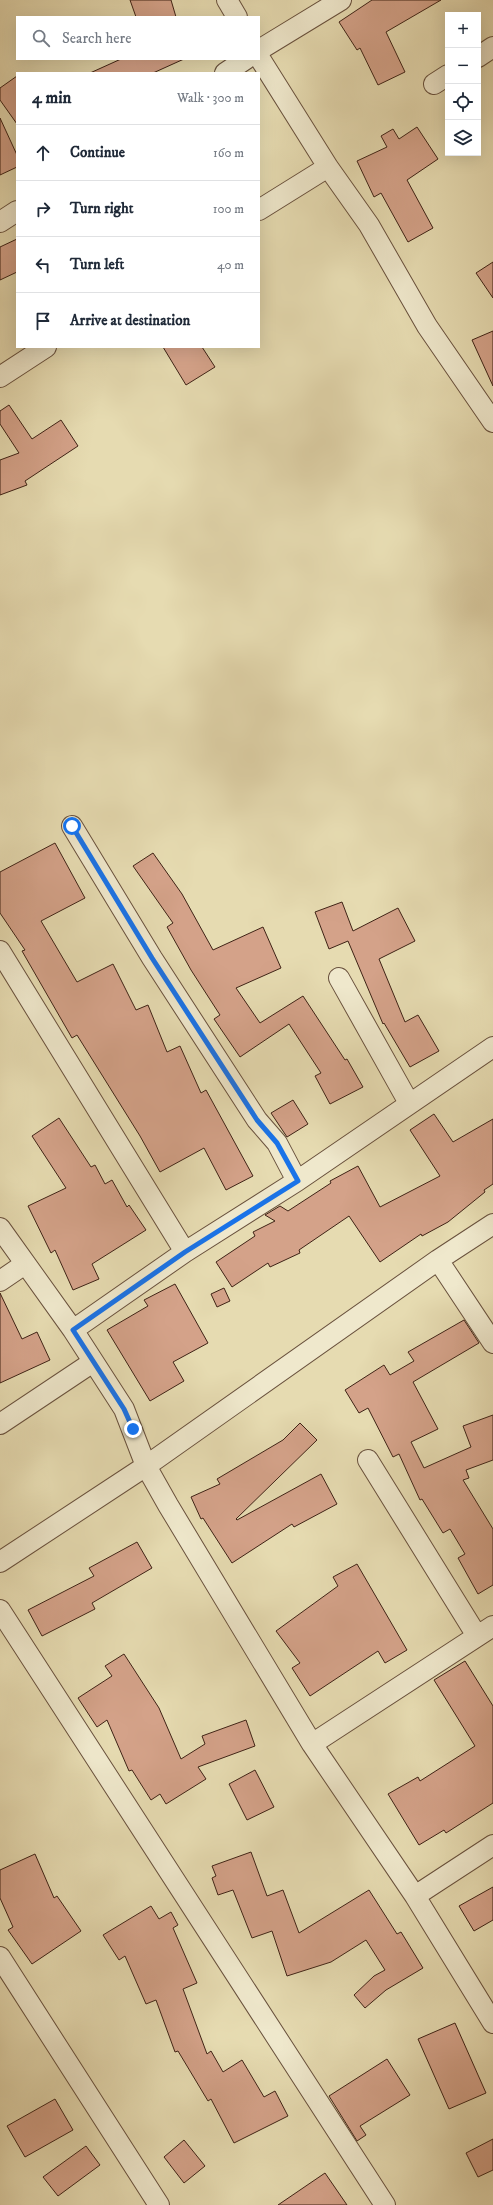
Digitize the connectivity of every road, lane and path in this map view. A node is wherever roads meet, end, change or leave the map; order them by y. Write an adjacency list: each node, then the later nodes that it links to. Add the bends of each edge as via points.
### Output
1 (227, 0): 3 (street)
2 (341, 0): 5 (street)
3 (235, 16)
4 (493, 47): 6 (street)
5 (260, 49)
6 (481, 55)
7 (260, 59): 10 (street)
8 (244, 60): 9 (street)
9 (226, 72)
10 (328, 167): 11 (street); 16 (street, via 369,226 427,326)
11 (260, 209)
12 (16, 212): 13 (street)
13 (0, 222)
14 (44, 348): 15 (street)
15 (0, 377)
16 (493, 422)
17 (72, 826): 22 (street, via 152,958 257,1120 277,1143)
18 (0, 951): 25 (street)
19 (339, 978): 21 (street)
20 (493, 1046): 21 (street)
21 (409, 1103): 22 (street)
22 (298, 1181): 25 (street)
23 (493, 1224): 26 (street)
24 (0, 1228): 27 (street)
25 (185, 1252): 29 (street)
26 (438, 1260): 30 (street); 34 (street)
27 (25, 1264): 28 (street); 29 (street)
28 (0, 1281)
29 (73, 1330): 31 (street)
30 (493, 1343)
31 (93, 1362): 32 (street); 34 (street, via 124,1409)
32 (0, 1424)
33 (368, 1460): 37 (street)
34 (146, 1466): 35 (street); 38 (street)
35 (0, 1562)
36 (0, 1610): 44 (street)
37 (485, 1631): 38 (street)
38 (312, 1744): 40 (street)
39 (493, 1845): 40 (street)
40 (415, 1896): 42 (street)
41 (0, 1957): 43 (street)
42 (493, 2023)
43 (159, 2205)
44 (384, 2205)

